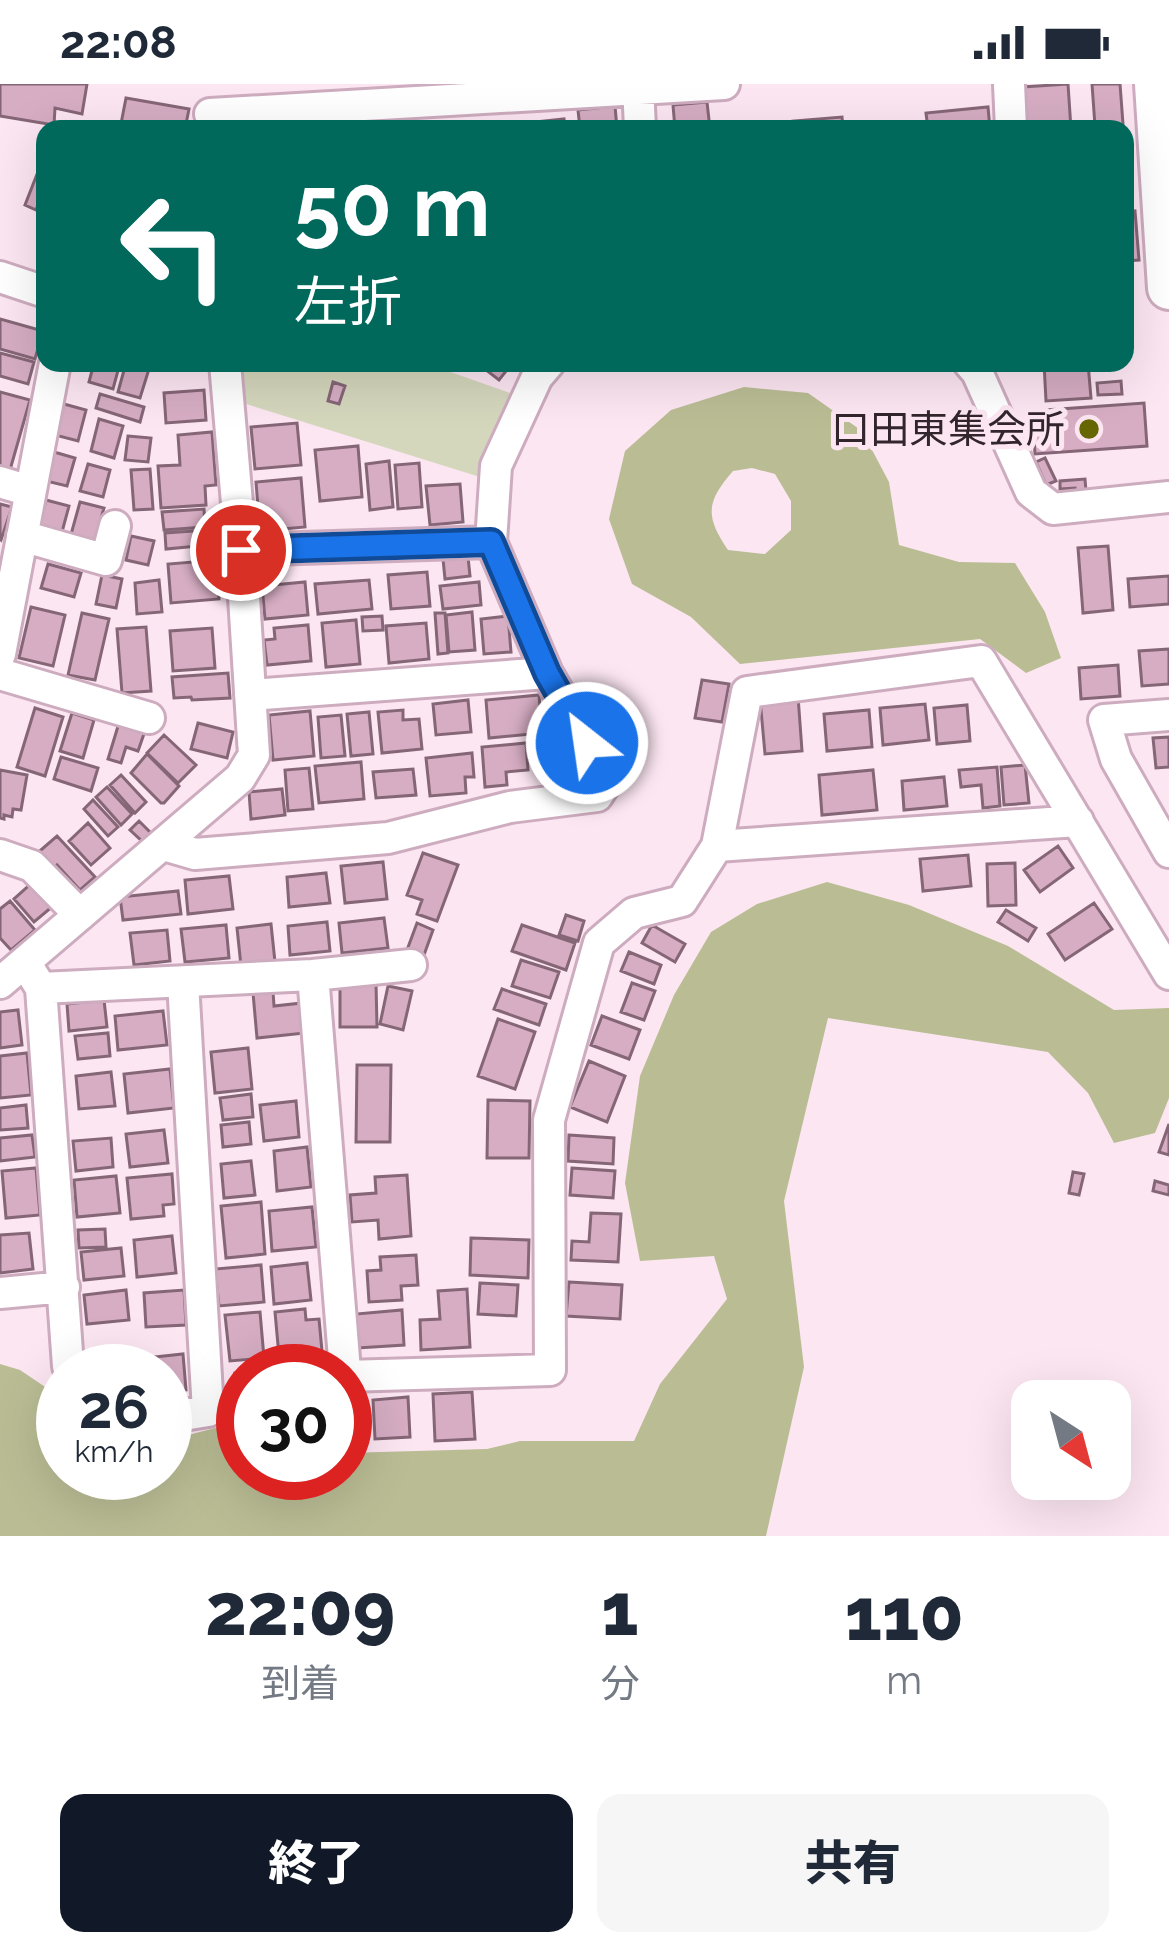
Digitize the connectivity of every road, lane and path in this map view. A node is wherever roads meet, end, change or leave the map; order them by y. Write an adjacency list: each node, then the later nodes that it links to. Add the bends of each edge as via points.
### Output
1 (724, 84): 4 (street)
2 (1009, 84): 7 (street)
3 (1156, 84): 8 (street)
4 (639, 87): 5 (street); 6 (street)
5 (212, 109)
6 (640, 120)
7 (1011, 120)
8 (1166, 189): 10 (street)
9 (0, 278): 11 (street)
10 (1169, 288)
11 (36, 289)
12 (52, 372): 16 (street)
13 (226, 372): 21 (street)
14 (541, 372): 20 (street, via 496,466)
15 (981, 372): 17 (street, via 1031,492 1052,509)
16 (15, 487): 19 (street)
17 (1169, 497)
18 (115, 526): 19 (street, via 106,560)
19 (22, 536): 22 (street)
20 (491, 542): 21 (street); 23 (street)
21 (241, 550): 25 (street)
22 (0, 654)
23 (547, 673): 25 (street); 29 (street, via 608,779 597,796 509,807 388,838 195,854)
24 (0, 674): 27 (street)
25 (250, 695): 29 (street, via 254,754 240,778)
26 (1169, 715): 31 (street, via 1104,721 1116,759)
27 (149, 718)
28 (1078, 821): 30 (street); 30 (street, via 981,661 747,692); 35 (street)
29 (164, 844): 33 (street)
30 (717, 846): 44 (street, via 682,901 634,913 599,944 549,1120 550,1370)
31 (1169, 852)
32 (0, 855): 33 (street, via 32,866)
33 (80, 915): 36 (street)
34 (411, 965): 37 (street)
35 (1169, 974)
36 (33, 975): 38 (street); 39 (street); 40 (street)
37 (313, 975): 38 (street); 43 (street)
38 (183, 982): 45 (street, via 208,1411)
39 (0, 983)
40 (64, 1287): 41 (street); 42 (street)
41 (0, 1292)
42 (67, 1344)
43 (343, 1344)
44 (372, 1375)
45 (192, 1414)

